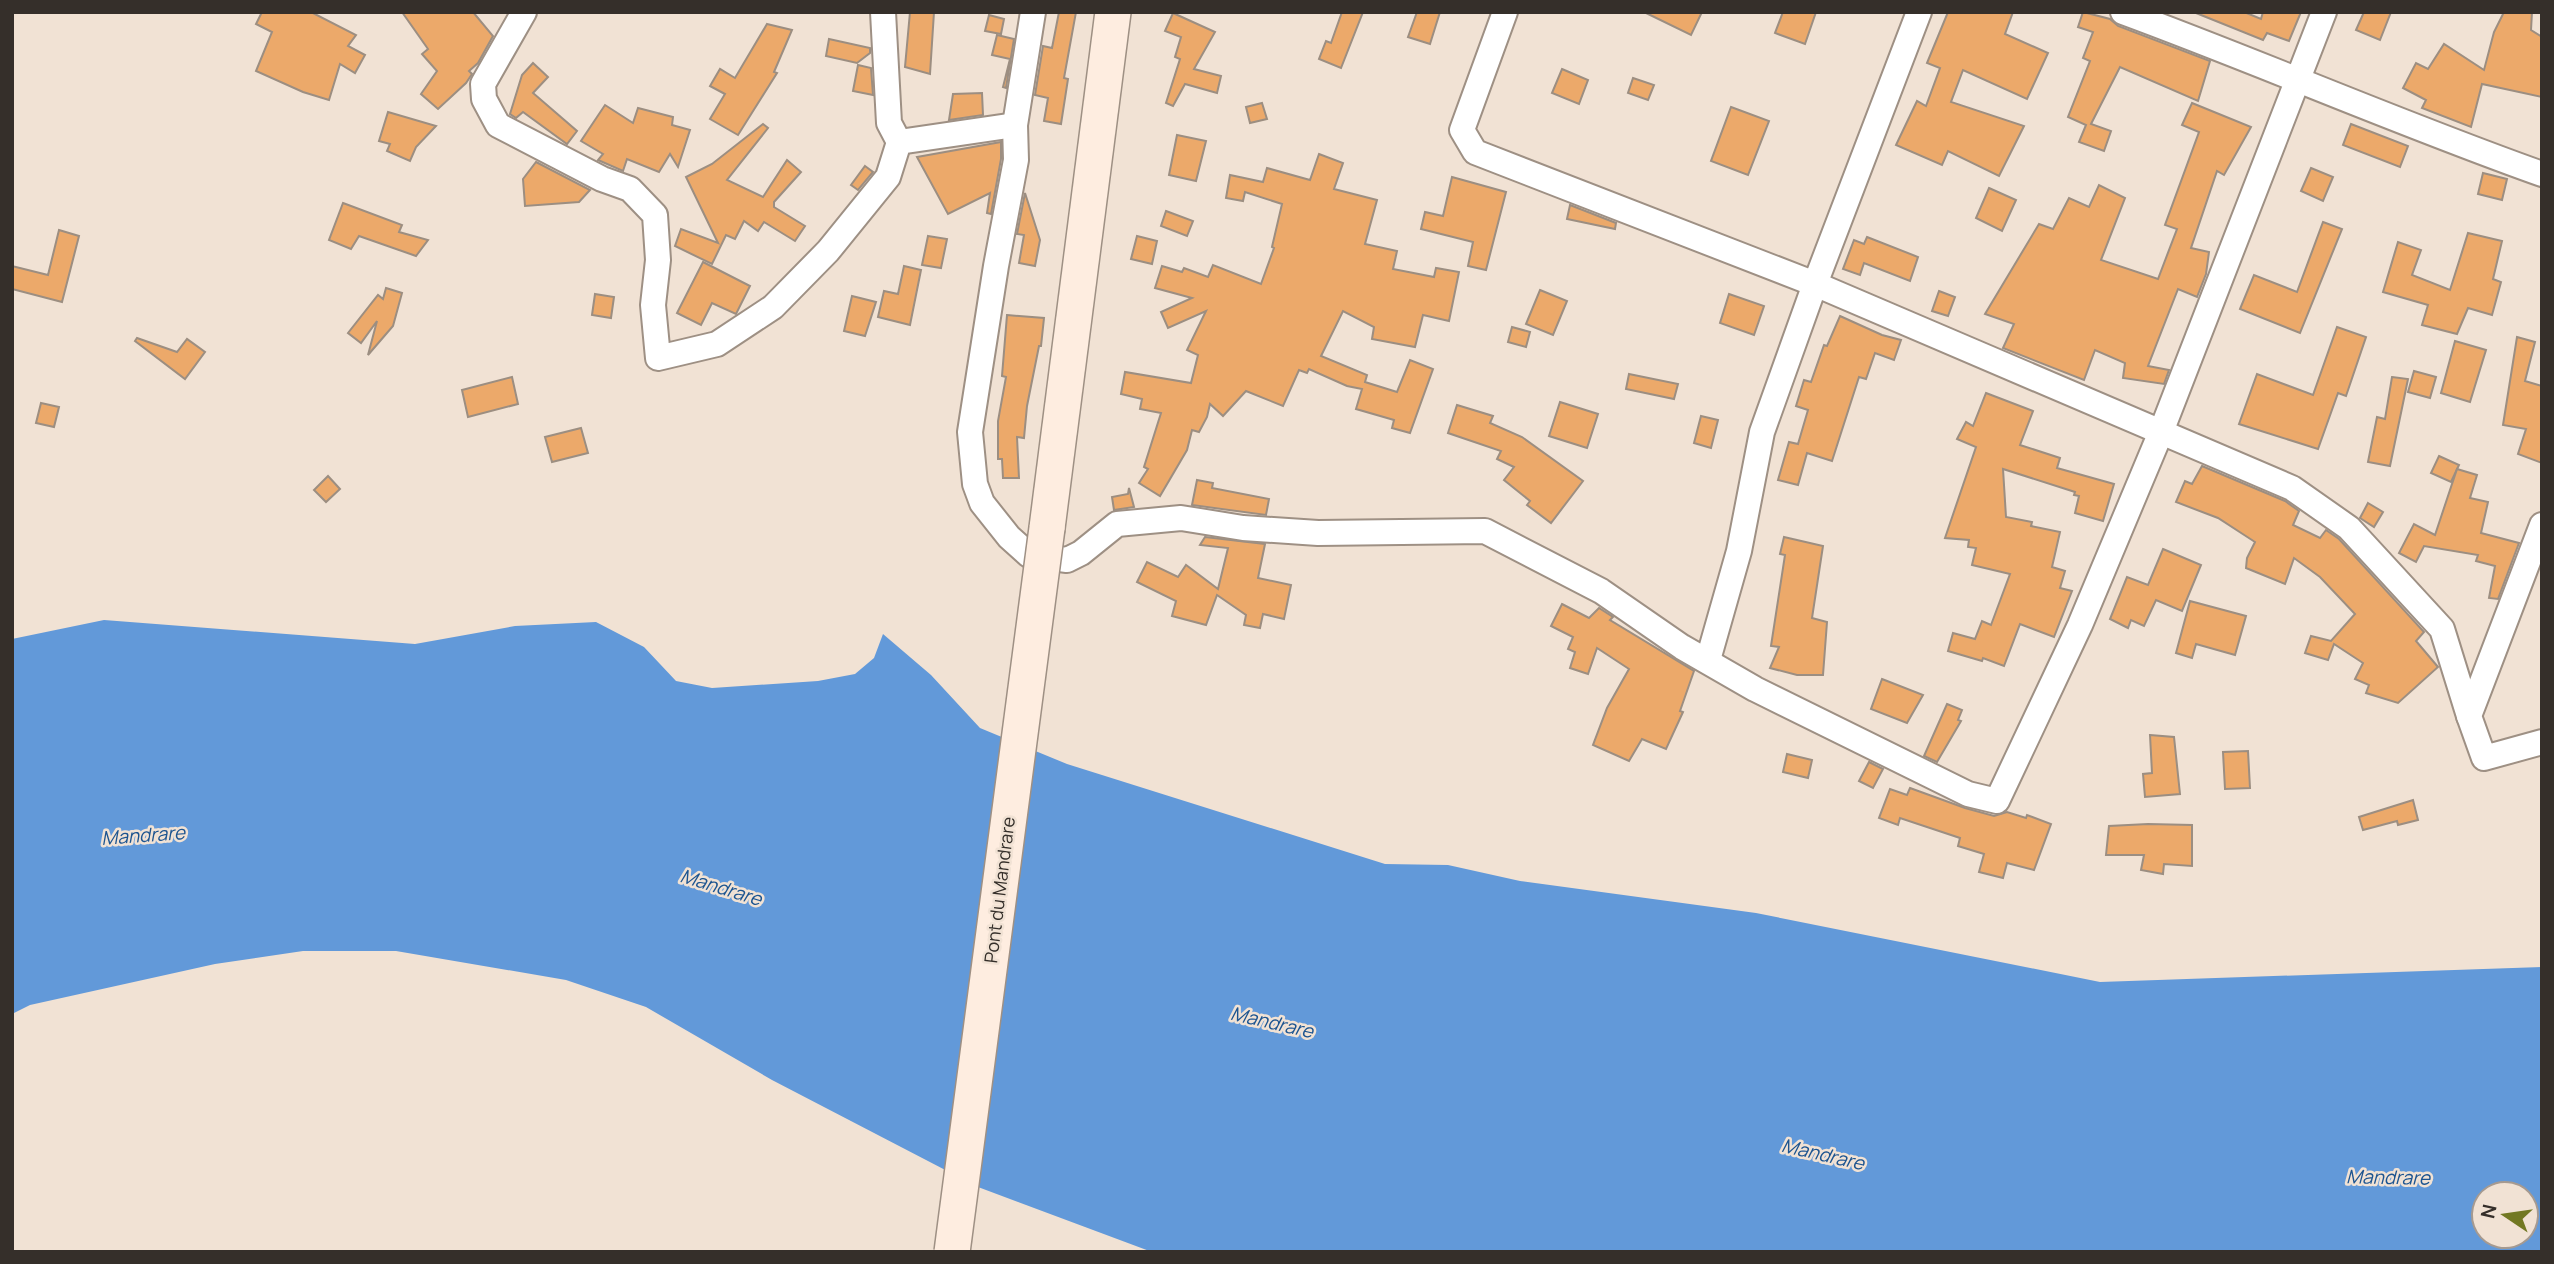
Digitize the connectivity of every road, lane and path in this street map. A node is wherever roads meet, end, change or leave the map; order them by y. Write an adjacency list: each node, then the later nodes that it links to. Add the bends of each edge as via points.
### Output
1 (524, 12): 11 (street, via 483,84 484,99 498,125 630,189 655,215 658,260 653,305 658,358 717,344 772,307 828,251 888,177)
2 (883, 12): 11 (street, via 889,123)
3 (1033, 12): 10 (street)
4 (1113, 12): 19 (main road, Pont du Mandrare, bridge)
5 (1505, 12): 13 (street, via 1462,130 1475,152)
6 (1919, 12): 13 (street)
7 (2123, 12): 9 (street)
8 (2325, 12): 9 (street)
9 (2298, 79): 12 (street, via 2417,130); 14 (street)
10 (1016, 125): 11 (street); 16 (street, via 1016,160 970,432 975,484 982,503 1029,555 1067,560 1117,524 1181,518 1318,533 1485,531 1601,591)
11 (900, 142)
12 (2542, 174)
13 (1815, 284): 14 (street); 16 (street, via 1762,432 1738,551)
14 (2161, 432): 16 (street, via 2080,625 1997,801 1968,794 1900,761 1755,689); 17 (street, via 2292,488 2349,528 2442,629)
15 (2542, 525): 17 (street)
16 (1708, 660)
17 (2469, 716): 18 (street, via 2484,758)
18 (2542, 742)
19 (952, 1252)

